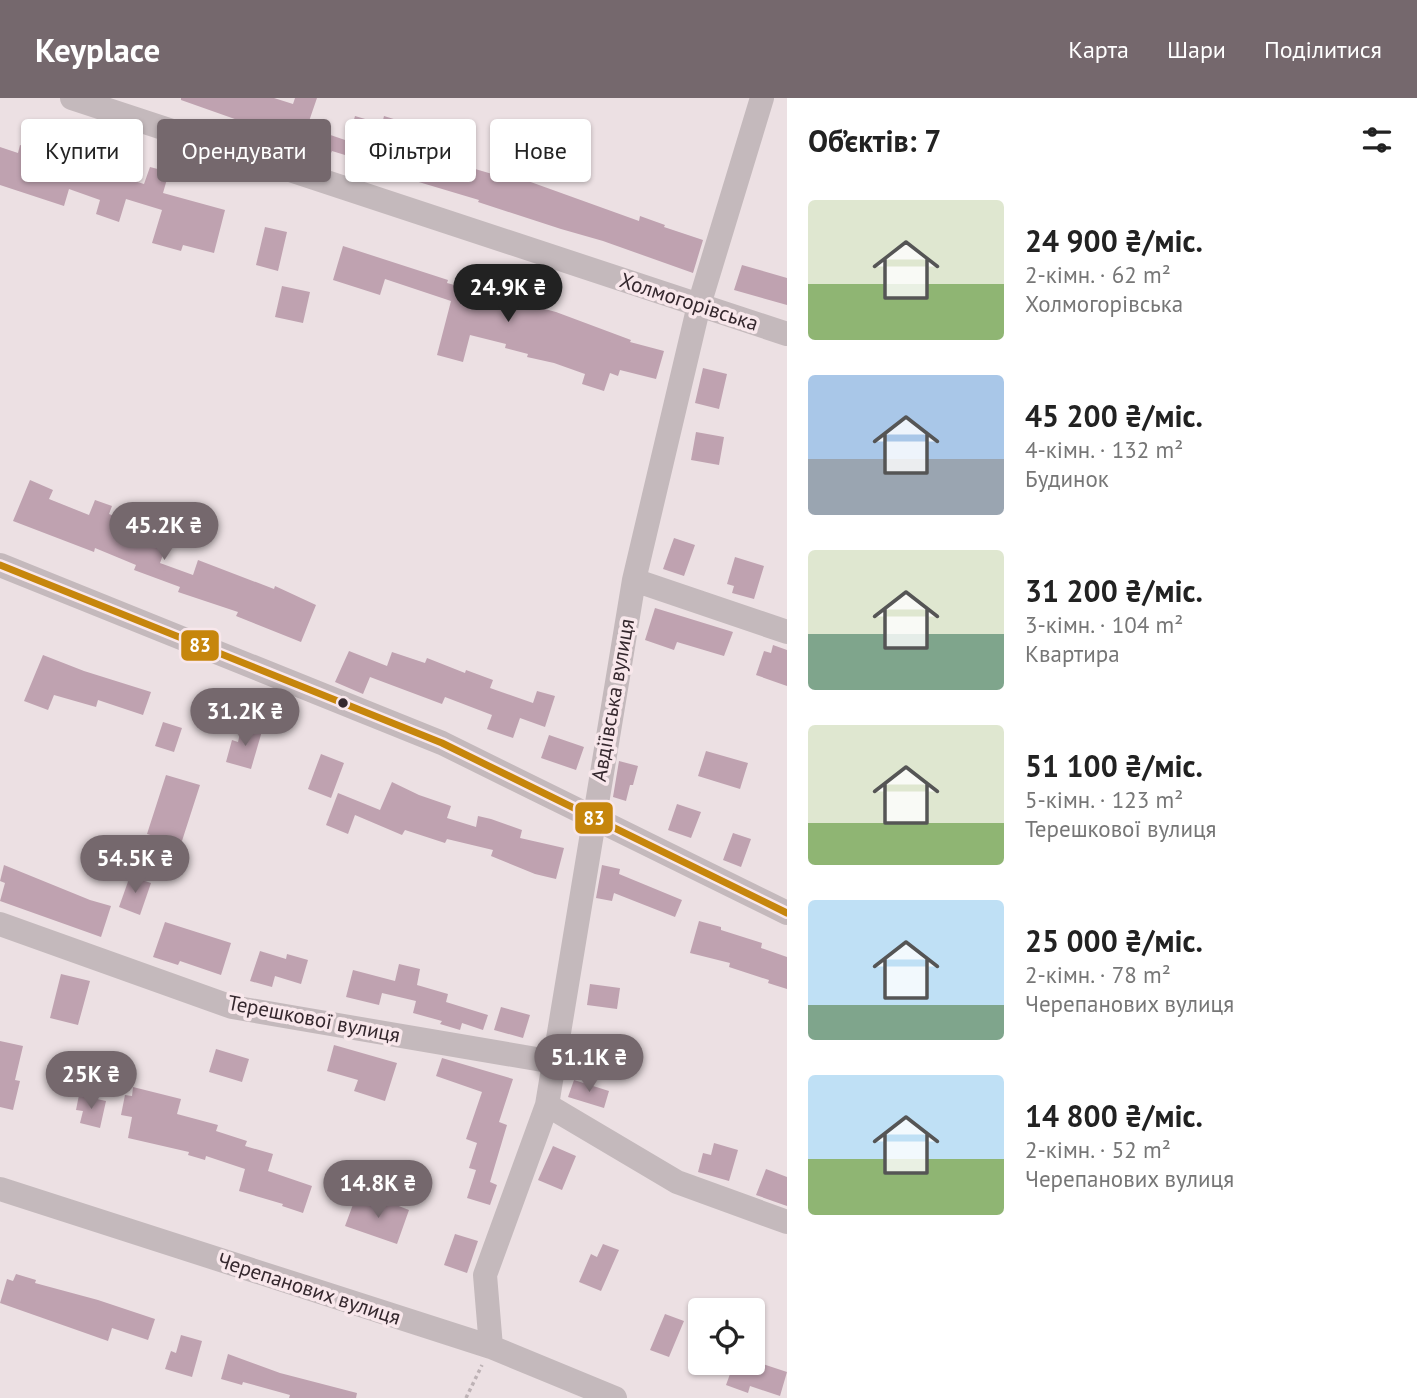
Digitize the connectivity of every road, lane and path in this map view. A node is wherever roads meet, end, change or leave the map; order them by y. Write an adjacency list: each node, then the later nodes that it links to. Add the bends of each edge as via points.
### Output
1 (72, 98): 3 (street, Холмогорівська)
2 (762, 98): 3 (street, Авдіївська вулиця)
3 (699, 305): 4 (street, Холмогорівська); 6 (street, Авдіївська вулиця)
4 (787, 334)
5 (0, 565): 8 (street, via 442,743)
6 (634, 580): 7 (street); 8 (street, Авдіївська вулиця)
7 (787, 632)
8 (593, 817): 9 (street); 11 (street, Авдіївська вулиця)
9 (787, 913)
10 (0, 925): 11 (street, Терешкової вулиця, via 232,1007)
11 (554, 1062): 12 (street, Авдіївська вулиця)
12 (547, 1105): 14 (street, via 677,1182); 15 (street, Авдіївська вулиця, via 485,1275)
13 (0, 1189): 15 (street, Черепанових вулиця)
14 (787, 1222)
15 (491, 1347): 16 (path); 17 (street, Черепанових вулиця)
16 (466, 1398)
17 (615, 1398)

